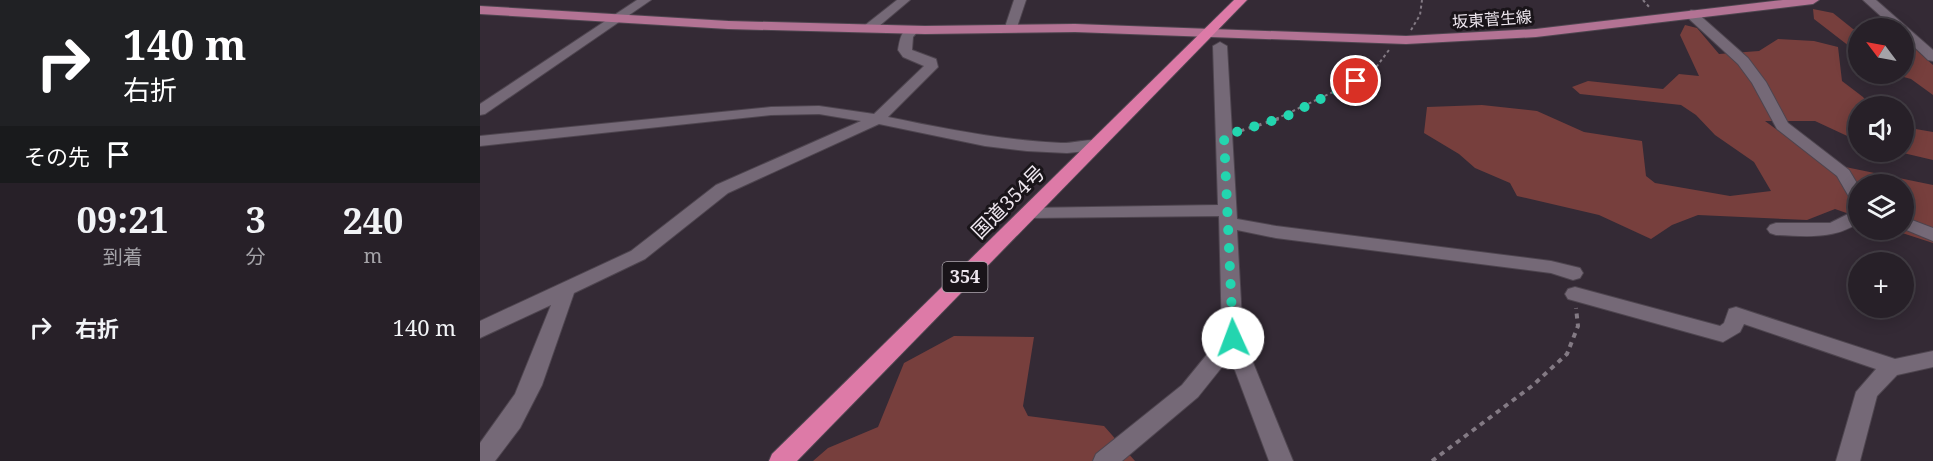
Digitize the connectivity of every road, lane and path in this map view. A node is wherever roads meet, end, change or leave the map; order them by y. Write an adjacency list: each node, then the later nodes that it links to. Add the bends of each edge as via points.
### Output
1 (645, 0): 11 (street)
2 (904, 0): 13 (street)
3 (1020, 0): 12 (street)
4 (1241, 0): 15 (highway, 国道354号 / 354)
5 (1422, 0): 17 (path, via 1420,15)
6 (1813, 0): 9 (main road, 坂東菅生線)
7 (1869, 0): 10 (street)
8 (480, 10): 11 (main road, 坂東菅生線)
9 (1691, 14): 17 (main road, 坂東菅生線, via 1536,33); 25 (street, via 1743,61 1782,126 1843,172)
10 (1889, 18)
11 (616, 19): 13 (main road, 坂東菅生線); 20 (street)
12 (1011, 27): 14 (main road, 坂東菅生線); 15 (main road, 坂東菅生線, via 1094,28)
13 (868, 29): 14 (main road, 坂東菅生線)
14 (913, 30): 21 (street, via 907,36 905,50 931,62 931,67)
15 (1214, 40): 16 (main road, 坂東菅生線); 22 (street); 24 (highway, 国道354号 / 354)
16 (1390, 40): 17 (main road, 坂東菅生線); 22 (path, via 1389,50 1371,74 1287,116)
17 (1406, 40)
18 (1914, 40): 19 (street)
19 (1933, 57)
20 (480, 111)
21 (878, 119): 23 (street, via 819,110 771,111); 24 (street, via 985,141 1067,148); 33 (street, via 722,189 638,255)
22 (1224, 136): 27 (street)
23 (480, 141)
24 (1097, 145): 26 (highway, 国道354号 / 354)
25 (1848, 181)
26 (1028, 213): 27 (street); 40 (highway, 国道354号 / 354)
27 (1229, 217): 32 (street, via 1276,232); 36 (street)
28 (1848, 225): 30 (street, via 1817,231)
29 (1914, 227): 31 (street)
30 (1776, 229)
31 (1933, 235)
32 (1573, 273)
33 (566, 289): 35 (street); 39 (street, via 535,376 515,416)
34 (1575, 294): 38 (street, via 1723,334 1733,327 1736,314); 43 (path, via 1578,326 1567,354 1532,386)
35 (480, 330)
36 (1233, 338): 41 (street, via 1190,391); 42 (street)
37 (1933, 359): 38 (street)
38 (1895, 368): 44 (street, via 1890,368 1867,392)
39 (483, 461)
40 (781, 461)
41 (1105, 461)
42 (1281, 461)
43 (1432, 461)
44 (1848, 461)

